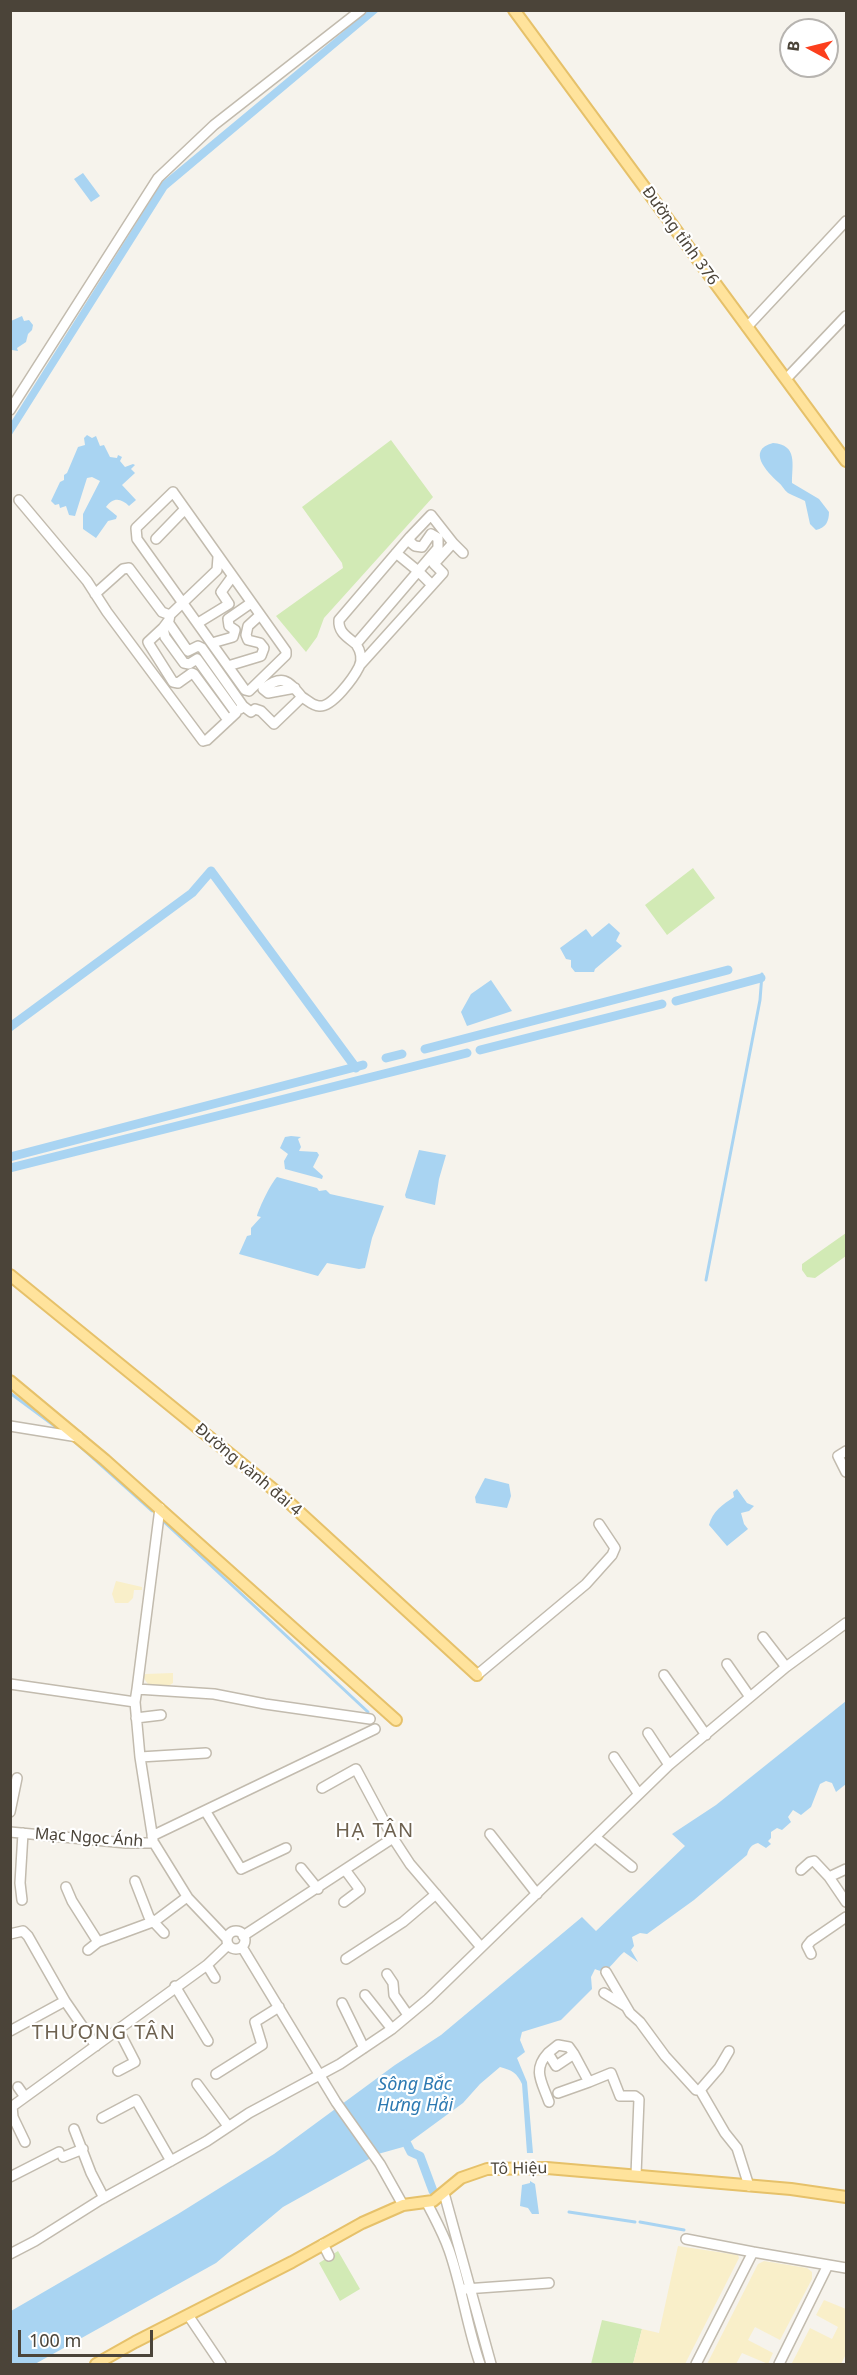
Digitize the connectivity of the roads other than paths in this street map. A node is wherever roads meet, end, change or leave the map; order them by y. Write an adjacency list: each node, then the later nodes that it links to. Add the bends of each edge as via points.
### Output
1 (361, 10): 7 (street, via 214,125 158,178)
2 (514, 10): 5 (main road, Đường tỉnh 376)
3 (846, 221): 5 (street)
4 (846, 316): 6 (street)
5 (747, 327): 6 (main road, Đường tỉnh 376)
6 (786, 379): 8 (main road, Đường tỉnh 376)
7 (10, 410)
8 (846, 461)
9 (19, 500): 21 (street)
10 (185, 509): 12 (street); 16 (street); 22 (street, via 173,492 135,532)
11 (410, 537): 13 (street, via 431,515); 14 (street); 18 (street, via 410,542 422,547 431,534 438,538 438,548)
12 (156, 539)
13 (453, 543): 15 (street); 20 (street, via 434,564 443,573)
14 (396, 553): 18 (street); 28 (street, via 339,620 338,627)
15 (463, 554)
16 (218, 557): 17 (street); 19 (street)
17 (217, 570): 19 (street); 22 (street)
18 (418, 571): 20 (street); 28 (street)
19 (231, 574): 23 (street); 26 (street, via 221,592 228,604)
20 (432, 585): 29 (street)
21 (95, 594): 25 (street, via 129,567); 34 (street, via 203,741)
22 (183, 602): 25 (street); 26 (street)
23 (251, 603): 24 (street); 27 (street, via 228,619 235,630 233,637)
24 (260, 615): 30 (street, via 248,626 246,635 264,648 261,656); 30 (street, via 286,655 249,691)
25 (167, 622): 33 (street, via 165,637 184,663 197,659); 34 (street, via 149,644 173,681 178,683 194,674)
26 (198, 623): 27 (street)
27 (212, 643): 30 (street)
28 (356, 644): 29 (street)
29 (360, 665): 32 (street, via 330,703 317,706)
30 (228, 666)
31 (295, 688): 32 (street)
32 (302, 697): 33 (street, via 274,724 261,711)
33 (240, 709): 34 (street)
34 (228, 720)
35 (10, 1275): 47 (main road, Đường vành đai 4, via 284,1498)
36 (10, 1381): 38 (main road)
37 (10, 1426): 38 (street)
38 (78, 1437): 41 (main road)
39 (846, 1451): 40 (street, via 838,1456)
40 (846, 1472)
41 (160, 1508): 50 (street); 56 (main road)
42 (599, 1524): 47 (street, via 615,1548 612,1555 586,1584)
43 (846, 1623): 46 (street)
44 (763, 1637): 46 (street)
45 (727, 1664): 51 (street)
46 (786, 1666): 51 (street)
47 (477, 1675)
48 (664, 1675): 59 (street)
49 (10, 1684): 52 (street)
50 (137, 1689): 52 (street); 55 (street, via 214,1694)
51 (750, 1697): 59 (street)
52 (135, 1702): 54 (street)
53 (161, 1715): 54 (street)
54 (136, 1718): 61 (street)
55 (370, 1719)
56 (396, 1720)
57 (375, 1729): 68 (street)
58 (648, 1733): 63 (street)
59 (706, 1734): 63 (street)
60 (206, 1753): 61 (street)
61 (140, 1757): 74 (street)
62 (614, 1757): 66 (street)
63 (669, 1765): 66 (street)
64 (17, 1778): 67 (street)
65 (322, 1788): 73 (street, via 356,1769)
66 (638, 1793): 72 (street)
67 (10, 1812)
68 (206, 1812): 74 (street); 75 (street, via 241,1869)
69 (10, 1832): 70 (street, Mạc Ngọc Ánh)
70 (23, 1833): 74 (street, Mạc Ngọc Ánh, via 127,1847); 83 (street)
71 (489, 1834): 86 (street)
72 (595, 1837): 76 (street); 86 (street)
73 (393, 1838): 80 (street); 87 (street)
74 (153, 1840): 88 (street, Mạc Ngọc Ánh)
75 (286, 1848)
76 (632, 1867)
77 (301, 1868): 85 (street)
78 (846, 1869): 81 (street)
79 (801, 1870): 81 (street, via 814,1861)
80 (346, 1871): 85 (street); 90 (street, via 360,1890)
81 (829, 1877): 91 (street)
82 (135, 1881): 93 (street)
83 (15, 1882): 89 (street)
84 (66, 1887): 97 (street)
85 (318, 1889): 96 (street)
86 (537, 1893): 100 (street)
87 (436, 1894): 100 (street); 103 (street, via 403,1922)
88 (187, 1897): 93 (street); 98 (street, Mạc Ngọc Ánh)
89 (22, 1900)
90 (344, 1902)
91 (846, 1902)
92 (846, 1917): 102 (street, via 811,1941 807,1946)
93 (154, 1921): 94 (street); 97 (street)
94 (164, 1933)
95 (10, 1934): 111 (street, via 23,1931 28,1936)
96 (243, 1936): 98 (street, via 234,1932); 99 (street)
97 (98, 1942): 101 (street)
98 (227, 1942): 99 (street, via 234,1949); 104 (street)
99 (242, 1947): 114 (street)
100 (482, 1947): 115 (street)
101 (88, 1950)
102 (811, 1954)
103 (346, 1959)
104 (207, 1965): 107 (street); 108 (street)
105 (606, 1972): 113 (street)
106 (387, 1974): 115 (street, via 394,1995)
107 (215, 1978)
108 (175, 1986): 118 (street); 119 (street)
109 (604, 1993): 113 (street)
110 (365, 1995): 116 (street)
111 (65, 2001): 117 (street); 120 (street)
112 (342, 2003): 121 (street)
113 (626, 2006): 131 (street, via 672,2064)
114 (279, 2007): 126 (street, via 255,2022 262,2044); 127 (street)
115 (408, 2015): 116 (street)
116 (392, 2029): 121 (street)
117 (10, 2031)
118 (119, 2031): 120 (street); 125 (street, via 135,2062)
119 (208, 2041)
120 (96, 2046): 133 (street, via 77,2055)
121 (364, 2048): 127 (street)
122 (729, 2051): 131 (street)
123 (548, 2053): 124 (street, via 558,2045 569,2047); 124 (street, via 556,2066); 134 (street, via 538,2070)
124 (574, 2054): 128 (street)
125 (118, 2071)
126 (216, 2074)
127 (320, 2075): 137 (street); 149 (street)
128 (589, 2082): 132 (street); 142 (street, via 611,2073 620,2096 639,2098)
129 (197, 2084): 137 (street)
130 (18, 2087): 133 (street)
131 (700, 2090): 144 (street, via 737,2148)
132 (558, 2093)
133 (25, 2097): 135 (street)
134 (549, 2102)
135 (11, 2107): 139 (street)
136 (102, 2118): 141 (street, via 136,2100)
137 (228, 2126): 141 (street)
138 (74, 2129): 140 (street)
139 (25, 2142)
140 (83, 2149): 143 (street); 147 (street)
141 (171, 2161): 147 (street)
142 (636, 2175): 144 (main road, Tô Hiệu); 145 (main road, Tô Hiệu, via 501,2167 468,2175)
143 (10, 2177)
144 (749, 2186): 146 (main road, Tô Hiệu)
145 (444, 2193): 148 (main road, Tô Hiệu); 156 (street)
146 (846, 2197)
147 (104, 2198): 152 (street)
148 (427, 2203): 149 (main road, Tô Hiệu); 157 (street, via 446,2240)
149 (403, 2205): 158 (main road, Tô Hiệu, via 362,2223 326,2251 292,2262)
150 (686, 2240): 151 (street)
151 (753, 2252): 153 (street); 163 (street)
152 (10, 2254)
153 (828, 2265): 154 (street); 164 (street)
154 (846, 2268)
155 (549, 2283): 156 (street)
156 (469, 2288): 157 (street); 162 (street)
157 (459, 2290): 161 (street)
158 (188, 2315): 159 (main road, Tô Hiệu); 160 (street)
159 (96, 2364)
160 (221, 2364)
161 (480, 2364)
162 (490, 2364)
163 (696, 2364)
164 (779, 2364)

